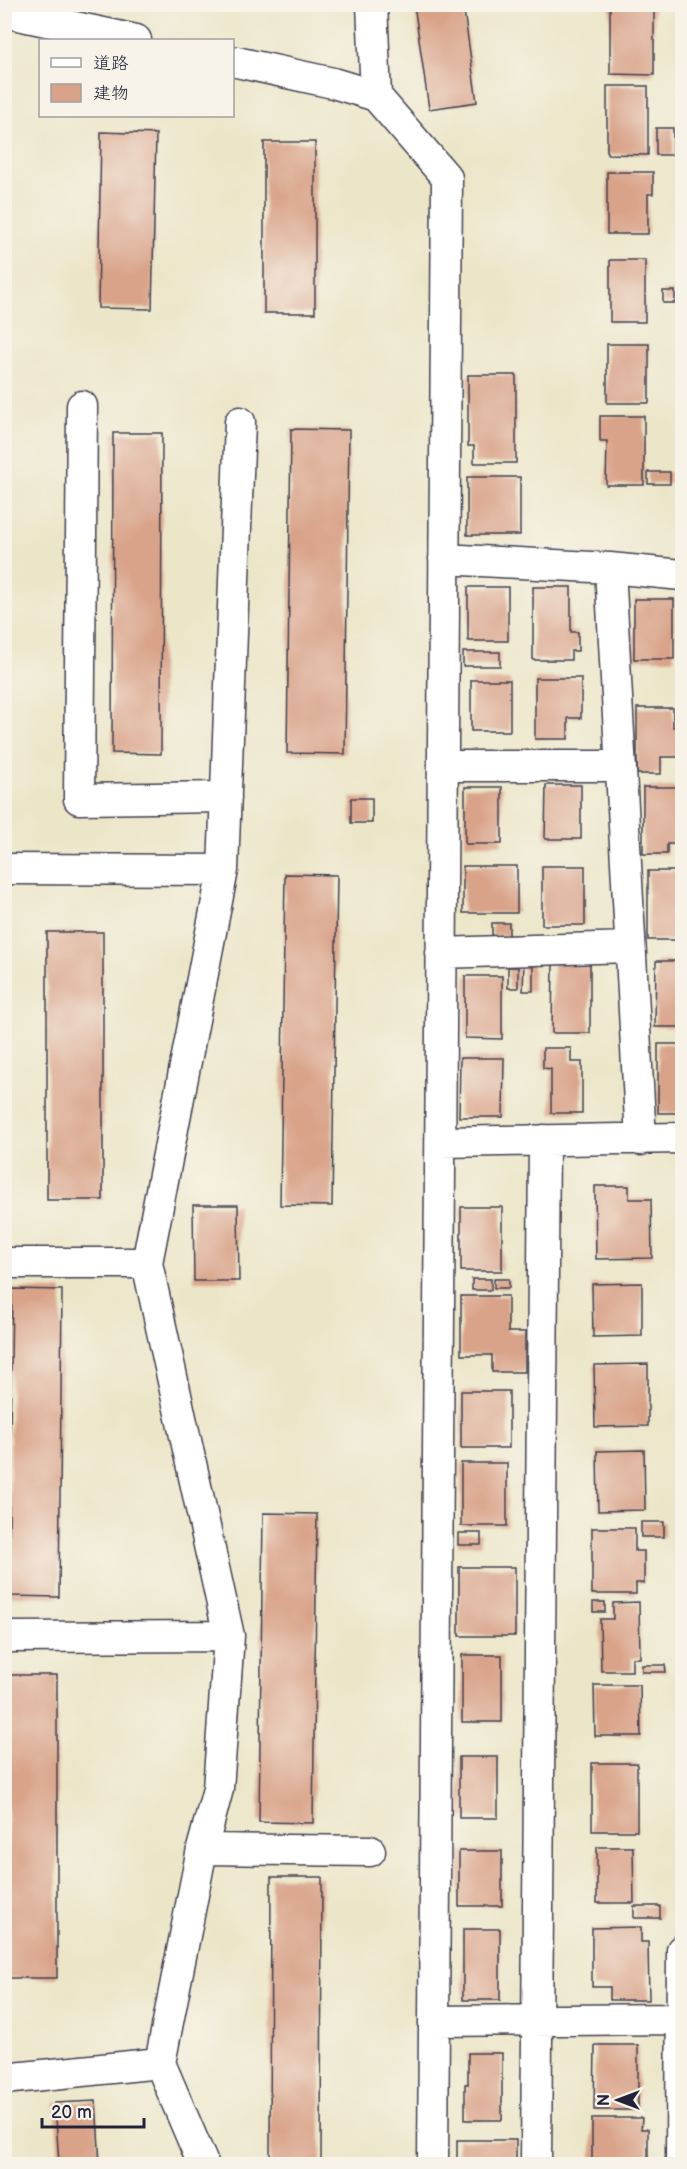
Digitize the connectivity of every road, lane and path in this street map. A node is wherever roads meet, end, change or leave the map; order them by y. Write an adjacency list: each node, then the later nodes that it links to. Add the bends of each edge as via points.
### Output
1 (372, 4): 5 (street)
2 (4, 12): 3 (street)
3 (131, 39)
4 (234, 61): 5 (street)
5 (376, 96): 8 (street, via 447,178)
6 (82, 406): 13 (street, via 79,799)
7 (240, 422): 13 (street)
8 (444, 559): 9 (street); 11 (street)
9 (610, 568): 10 (street); 12 (street)
10 (682, 575)
11 (442, 766): 12 (street); 17 (street)
12 (621, 766): 16 (street)
13 (226, 797): 15 (street)
14 (4, 869): 15 (street)
15 (223, 870): 23 (street)
16 (630, 947): 17 (street); 20 (street)
17 (441, 953): 21 (street)
18 (682, 1138): 20 (street)
19 (544, 1140): 20 (street); 21 (street); 30 (street)
20 (641, 1140)
21 (441, 1142): 31 (street)
22 (4, 1263): 23 (street)
23 (147, 1263): 24 (street)
24 (230, 1636): 25 (street); 26 (street, via 218,1789)
25 (4, 1637)
26 (202, 1849): 27 (street); 32 (street)
27 (370, 1851)
28 (682, 1950): 29 (street)
29 (682, 2019): 30 (street); 37 (street)
30 (536, 2020): 31 (street); 36 (street)
31 (434, 2021): 35 (street)
32 (160, 2063): 33 (street); 34 (street)
33 (4, 2079)
34 (203, 2164)
35 (433, 2164)
36 (536, 2164)
37 (681, 2164)

